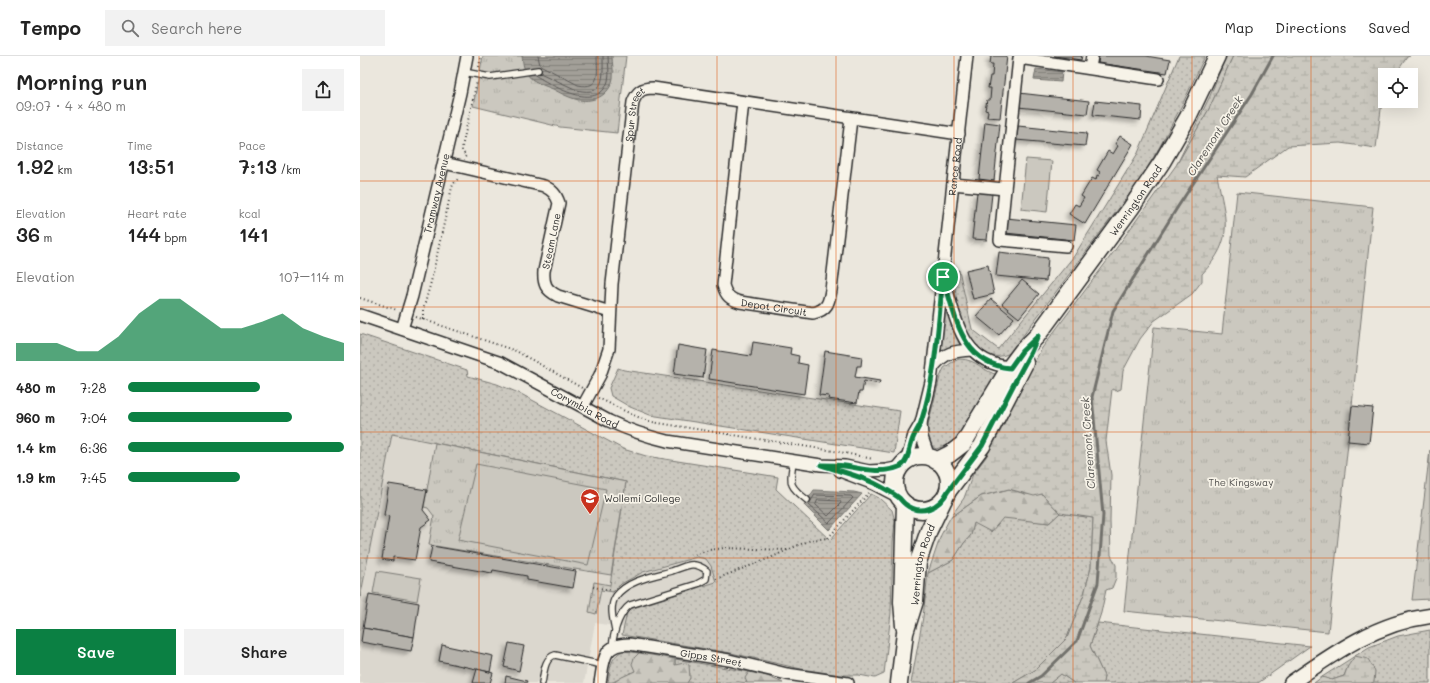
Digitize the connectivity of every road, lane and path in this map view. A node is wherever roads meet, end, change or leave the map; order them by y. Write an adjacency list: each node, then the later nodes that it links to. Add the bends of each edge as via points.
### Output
1 (467, 56): 8 (street, Tramway Avenue)
2 (481, 56): 9 (path)
3 (967, 56): 13 (street, Rance Road)
4 (1092, 56): 6 (street)
5 (1217, 56): 28 (main road, Werrington Road, via 1188,117 1162,162)
6 (1090, 68): 10 (street); 18 (street, via 1019,58)
7 (538, 70): 9 (lane, via 490,77)
8 (464, 72): 9 (lane); 15 (street, Tramway Avenue)
9 (478, 75): 14 (path, via 462,147)
10 (1158, 79)
11 (743, 102): 12 (street, Spur Street); 12 (street, Depot Circuit, via 722,286 725,294 740,302 813,313 820,312 826,307 831,290); 23 (street, Spur Street, via 653,88 644,88 635,95 632,102)
12 (851, 119): 13 (street, Spur Street)
13 (959, 134): 17 (street, Rance Road)
14 (465, 160)
15 (444, 163): 23 (street, Steam Lane, via 550,189 559,203 544,271 545,286 558,296); 27 (street, Tramway Avenue)
16 (462, 174): 26 (path, via 452,187)
17 (953, 184): 18 (street); 20 (street, Rance Road)
18 (1005, 189): 19 (street, via 1000,240)
19 (1066, 246)
20 (943, 277): 29 (street, Rance Road, via 957,324); 30 (street, Rance Road)
21 (360, 298): 22 (path)
22 (394, 310)
23 (610, 312): 34 (street, Spur Street, via 609,349)
24 (360, 315): 27 (street, Corymbia Road)
25 (418, 317): 26 (path)
26 (423, 319): 32 (path, via 510,349)
27 (402, 329): 34 (street, Corymbia Road, via 501,363)
28 (1038, 336): 31 (main road, Werrington Road, via 1022,351); 42 (main road, Werrington Road, via 985,441)
29 (972, 350): 30 (street, via 948,353); 31 (street, Rance Road, via 992,364)
30 (933, 367): 35 (street, Rance Road)
31 (1010, 368): 37 (main road, Werrington Road, via 962,444 950,454)
32 (580, 387)
33 (600, 399): 36 (path, via 652,422)
34 (583, 406): 38 (street, Corymbia Road, via 645,436)
35 (921, 424): 37 (street, Rance Road, via 922,437); 39 (street, Rance Road)
36 (874, 459)
37 (932, 459): 39 (main road, via 912,458); 42 (main road, via 943,466 947,474 949,482)
38 (793, 461): 40 (street, Corymbia Road); 43 (lane, via 791,483)
39 (903, 464): 40 (street, Corymbia Road, via 886,470 869,471); 44 (main road, via 895,480 896,489)
40 (821, 465): 44 (street, Corymbia Road, via 862,478)
41 (871, 491): 45 (path, via 828,538 811,540)
42 (946, 495): 44 (main road, via 938,505 930,509 912,508); 48 (main road, Werrington Road, via 929,530 918,562 915,601)
43 (807, 500)
44 (902, 500): 48 (main road, Werrington Road, via 902,602)
45 (716, 579)
46 (1430, 616): 55 (street, via 1367,634 1335,652)
47 (615, 630): 47 (lane, via 613,604 616,596 624,589 644,579 690,565 701,566 707,571 706,579 697,584 630,605 624,609); 49 (lane)
48 (905, 633): 54 (main road, Werrington Road)
49 (612, 646): 50 (street); 53 (street, Gipps Street, via 629,644)
50 (603, 665): 51 (lane, via 550,656); 52 (street)
51 (542, 683)
52 (600, 683)
53 (848, 683)
54 (899, 683)
55 (1291, 683)

